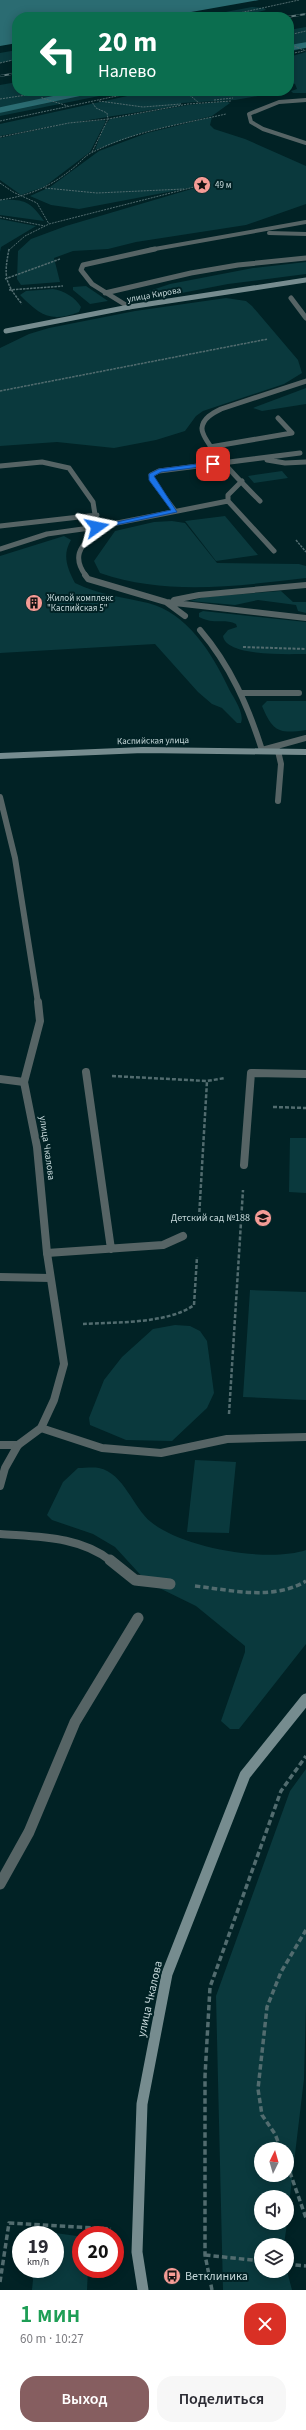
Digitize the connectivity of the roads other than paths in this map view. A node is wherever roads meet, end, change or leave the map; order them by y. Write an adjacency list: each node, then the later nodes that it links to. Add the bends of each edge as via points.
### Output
1 (306, 100): 2 (street, via 267,106 249,114 251,122 263,129)
2 (306, 143)
3 (306, 222): 4 (street)
4 (256, 232): 5 (street); 8 (street, via 154,248 83,265 81,270 92,284)
5 (306, 234)
6 (306, 258): 8 (street, via 191,273)
7 (306, 280): 10 (street, улица Кирова)
8 (105, 293): 10 (street)
9 (291, 298): 11 (street)
10 (129, 307): 12 (street, улица Кирова)
11 (306, 318)
12 (6, 331)
13 (306, 381): 15 (street, via 210,415 202,430)
14 (278, 418): 15 (street, via 292,433)
15 (210, 447): 19 (street)
16 (300, 454): 17 (street)
17 (260, 459): 18 (street, via 285,463); 19 (street)
18 (306, 462)
19 (224, 463): 21 (street); 24 (street, via 159,471 151,476)
20 (0, 466): 25 (street, via 42,462 70,468 96,505)
21 (242, 482): 22 (street, via 228,495); 23 (street)
22 (228, 501): 24 (street); 29 (street)
23 (260, 501)
24 (175, 511): 27 (street)
25 (97, 515): 26 (street); 27 (street)
26 (0, 526)
27 (97, 527): 28 (street, via 48,534); 31 (street, via 78,556 79,567 88,579)
28 (0, 549)
29 (274, 551)
30 (306, 585): 31 (street, via 199,595)
31 (166, 602): 32 (street); 33 (street)
32 (185, 616)
33 (306, 618)
34 (200, 630): 35 (street, via 214,646)
35 (240, 693): 36 (street); 38 (street, via 250,711)
36 (299, 693)
37 (306, 738): 38 (street)
38 (262, 750): 39 (street, Каспийская улица); 41 (street, Каспийская улица, via 144,750)
39 (278, 751): 40 (street, Каспийская улица); 43 (street, via 281,764)
40 (306, 752)
41 (0, 756)
42 (0, 797): 47 (street, улица Чкалова, via 15,858 23,916 33,962 40,1021)
43 (278, 801)
44 (86, 1072): 50 (street)
45 (306, 1074): 48 (street, via 251,1073)
46 (0, 1079): 47 (street)
47 (24, 1082): 51 (street, улица Чкалова, via 36,1147)
48 (244, 1165)
49 (183, 1236): 50 (street, via 163,1245)
50 (111, 1249): 51 (street)
51 (47, 1253): 53 (street, улица Чкалова)
52 (0, 1278): 53 (street)
53 (50, 1278): 54 (street, улица Чкалова, via 64,1364 54,1400)
54 (41, 1428): 55 (street, via 102,1448 161,1453 227,1439); 56 (street, улица Чкалова)
55 (306, 1438)
56 (18, 1445): 57 (street); 58 (street, улица Чкалова)
57 (0, 1446)
58 (3, 1469): 59 (street, улица Чкалова)
59 (0, 1486)
60 (0, 1534): 61 (street, via 56,1538 88,1546 135,1580)
61 (170, 1584)
62 (138, 1618): 64 (street, via 67,1738 22,1848)
63 (306, 1699): 65 (street, улица Чкалова, via 245,1775 167,1974 142,2104 137,2252)
64 (0, 1884)
65 (143, 2290)

